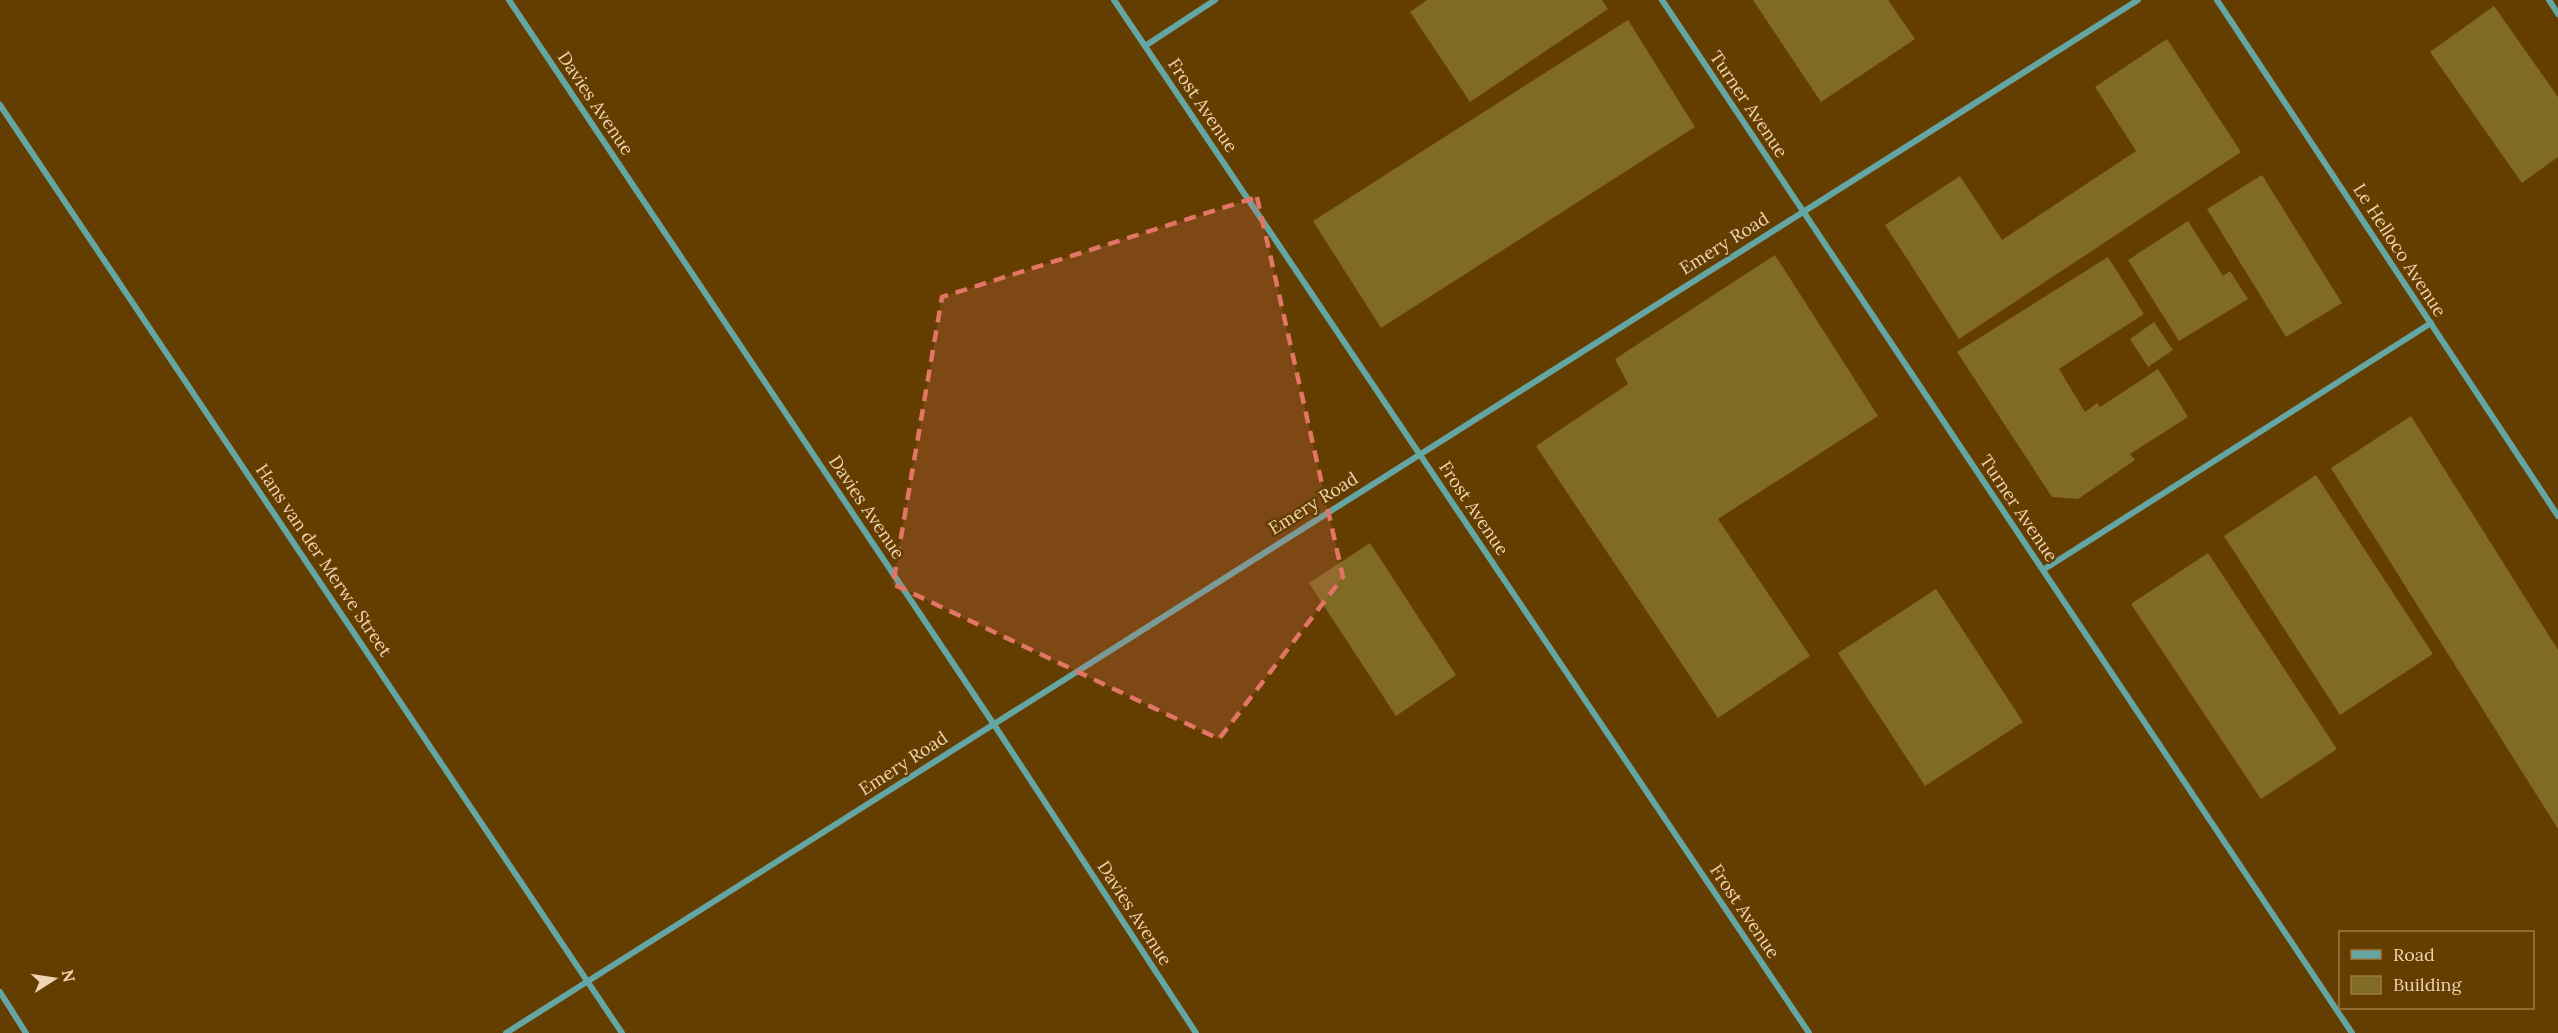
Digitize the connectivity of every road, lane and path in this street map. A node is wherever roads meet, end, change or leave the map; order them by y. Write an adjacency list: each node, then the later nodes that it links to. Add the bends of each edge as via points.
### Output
1 (509, 0): 16 (street, Davies Avenue)
2 (1114, 0): 9 (street, Frost Avenue)
3 (1215, 0): 9 (street)
4 (1662, 0): 11 (street, Turner Avenue)
5 (2138, 0): 11 (street, Emery Road)
6 (2217, 0): 12 (street, Le Helloco Avenue)
7 (2549, 0): 8 (street)
8 (2558, 14)
9 (1145, 46): 13 (street, Frost Avenue)
10 (0, 105): 17 (street, Hans van der Merwe Street)
11 (1803, 212): 13 (street, Emery Road); 15 (street, Turner Avenue)
12 (2430, 323): 14 (street, Le Helloco Avenue); 15 (street)
13 (1419, 453): 16 (street, Emery Road); 23 (street, Frost Avenue)
14 (2558, 516)
15 (2043, 570): 24 (street, Turner Avenue)
16 (993, 723): 17 (street, Emery Road); 22 (street, Davies Avenue)
17 (589, 981): 20 (street, Emery Road); 21 (street, Hans van der Merwe Street)
18 (0, 992): 19 (street)
19 (26, 1033)
20 (506, 1033)
21 (622, 1033)
22 (1196, 1033)
23 (1809, 1033)
24 (2352, 1033)

